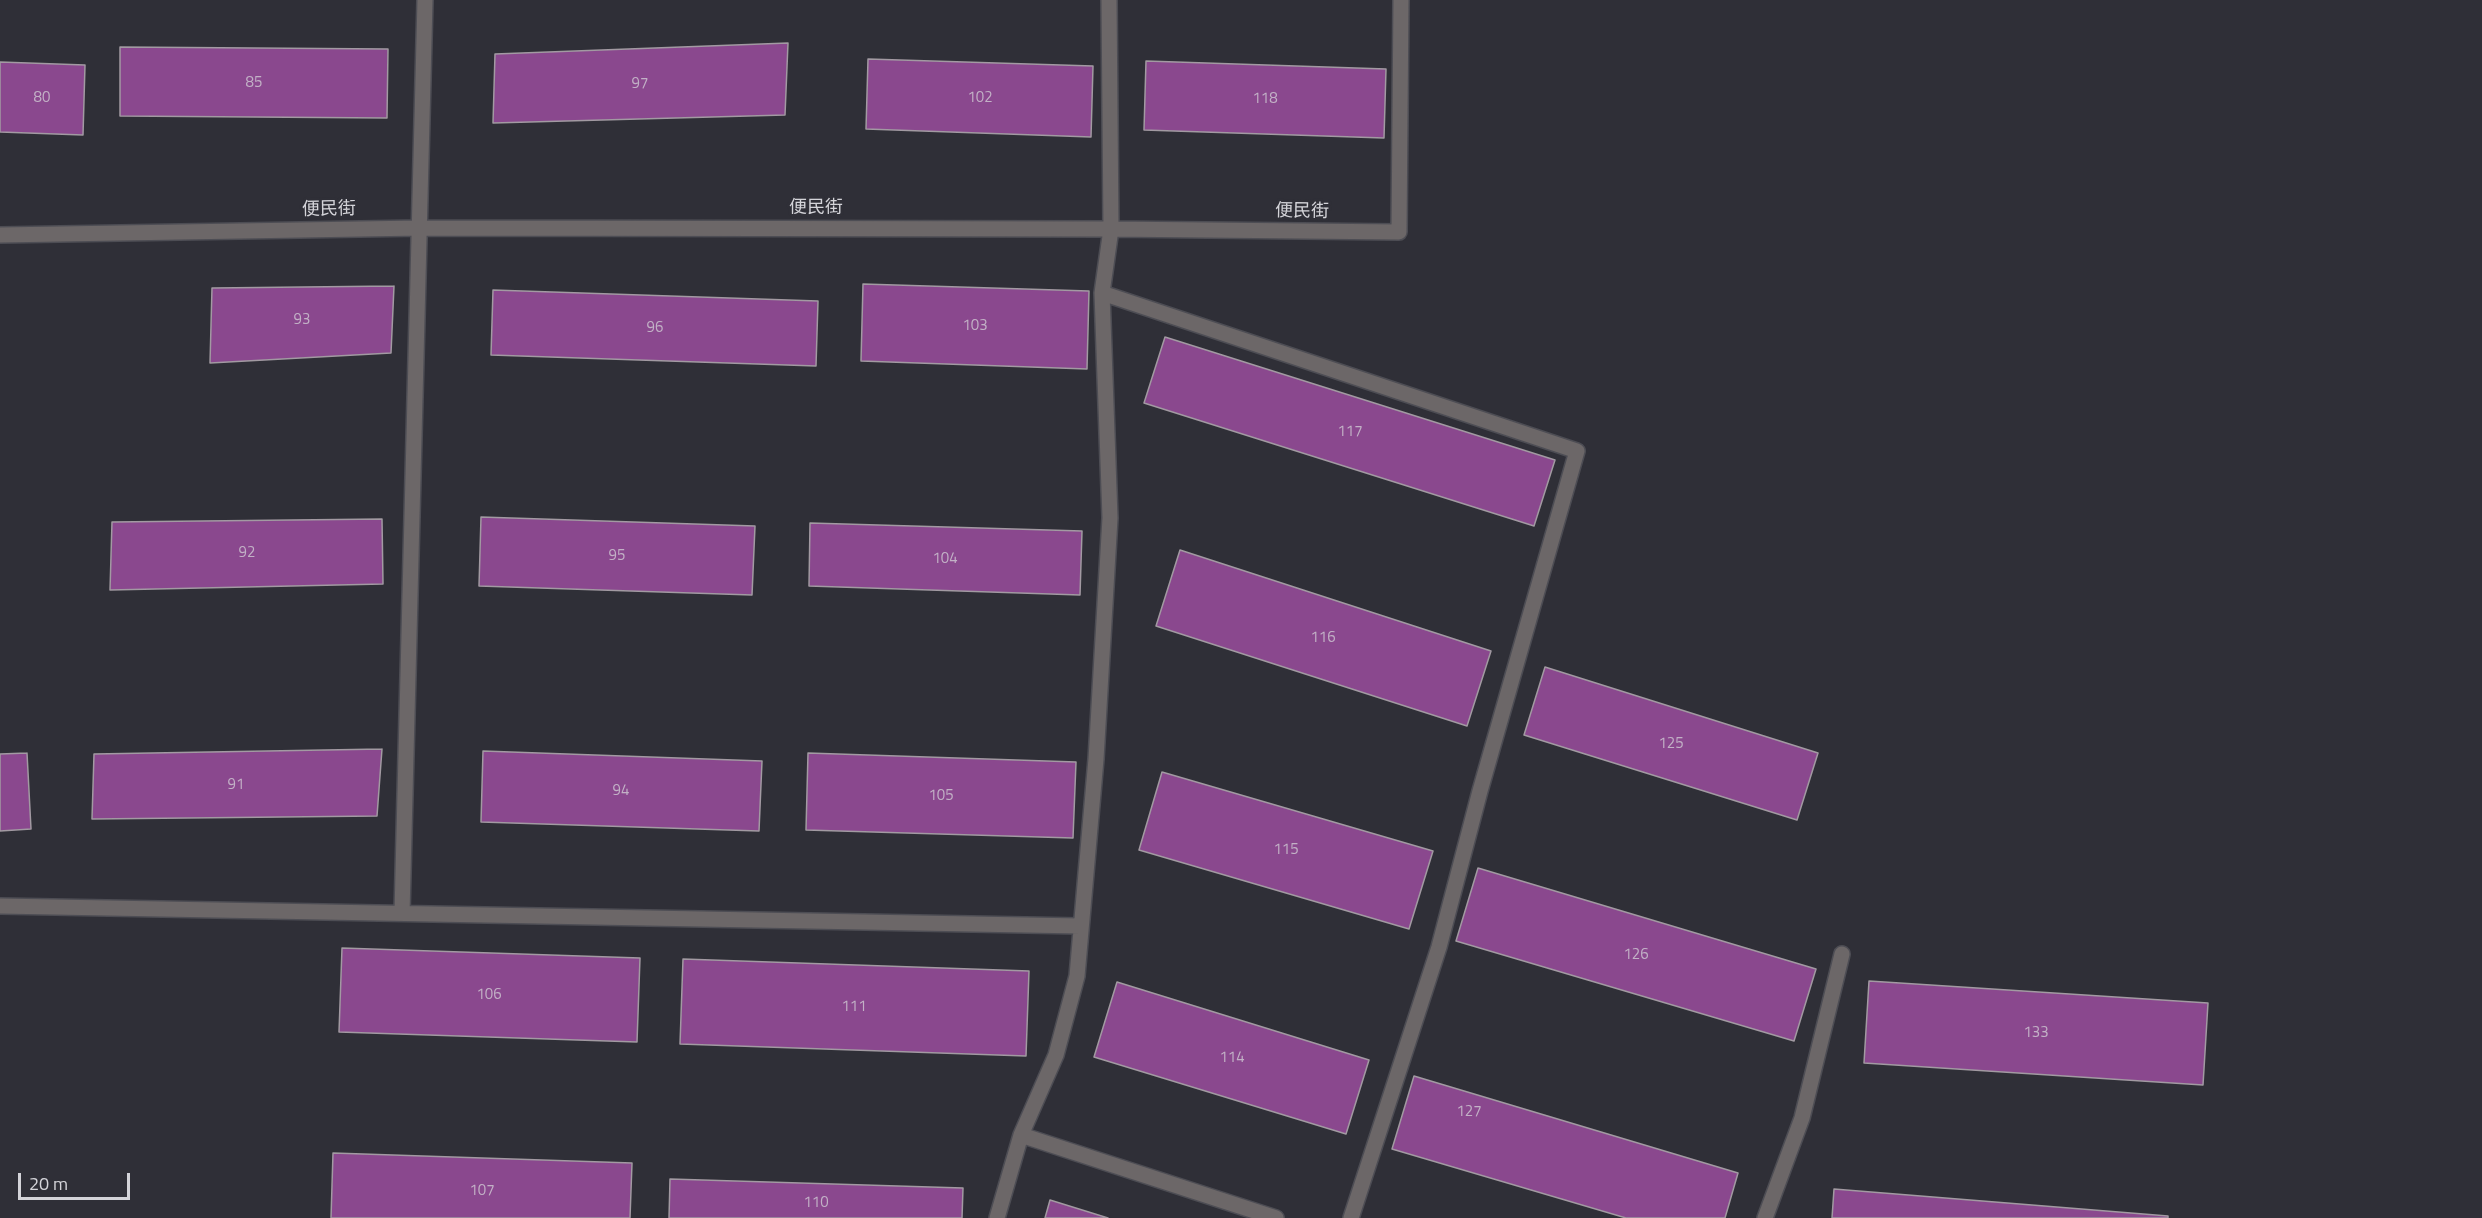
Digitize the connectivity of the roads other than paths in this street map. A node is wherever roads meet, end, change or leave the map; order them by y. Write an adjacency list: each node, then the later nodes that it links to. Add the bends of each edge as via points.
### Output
1 (425, 0): 4 (street)
2 (1109, 0): 5 (street)
3 (1401, 0): 5 (street, 便民街, via 1399,232)
4 (420, 228): 5 (street, 便民街); 6 (street, 便民街); 9 (street)
5 (1111, 229): 7 (street)
6 (0, 235)
7 (1102, 293): 10 (street, via 1110,518 1096,759); 15 (street, via 1577,452 1438,947)
8 (0, 906): 9 (street)
9 (402, 913): 10 (street)
10 (1080, 926): 12 (street, via 1077,976 1056,1055)
11 (1842, 954): 16 (street, via 1802,1118)
12 (1021, 1135): 13 (street); 14 (street)
13 (997, 1218)
14 (1276, 1218)
15 (1351, 1218)
16 (1765, 1218)

